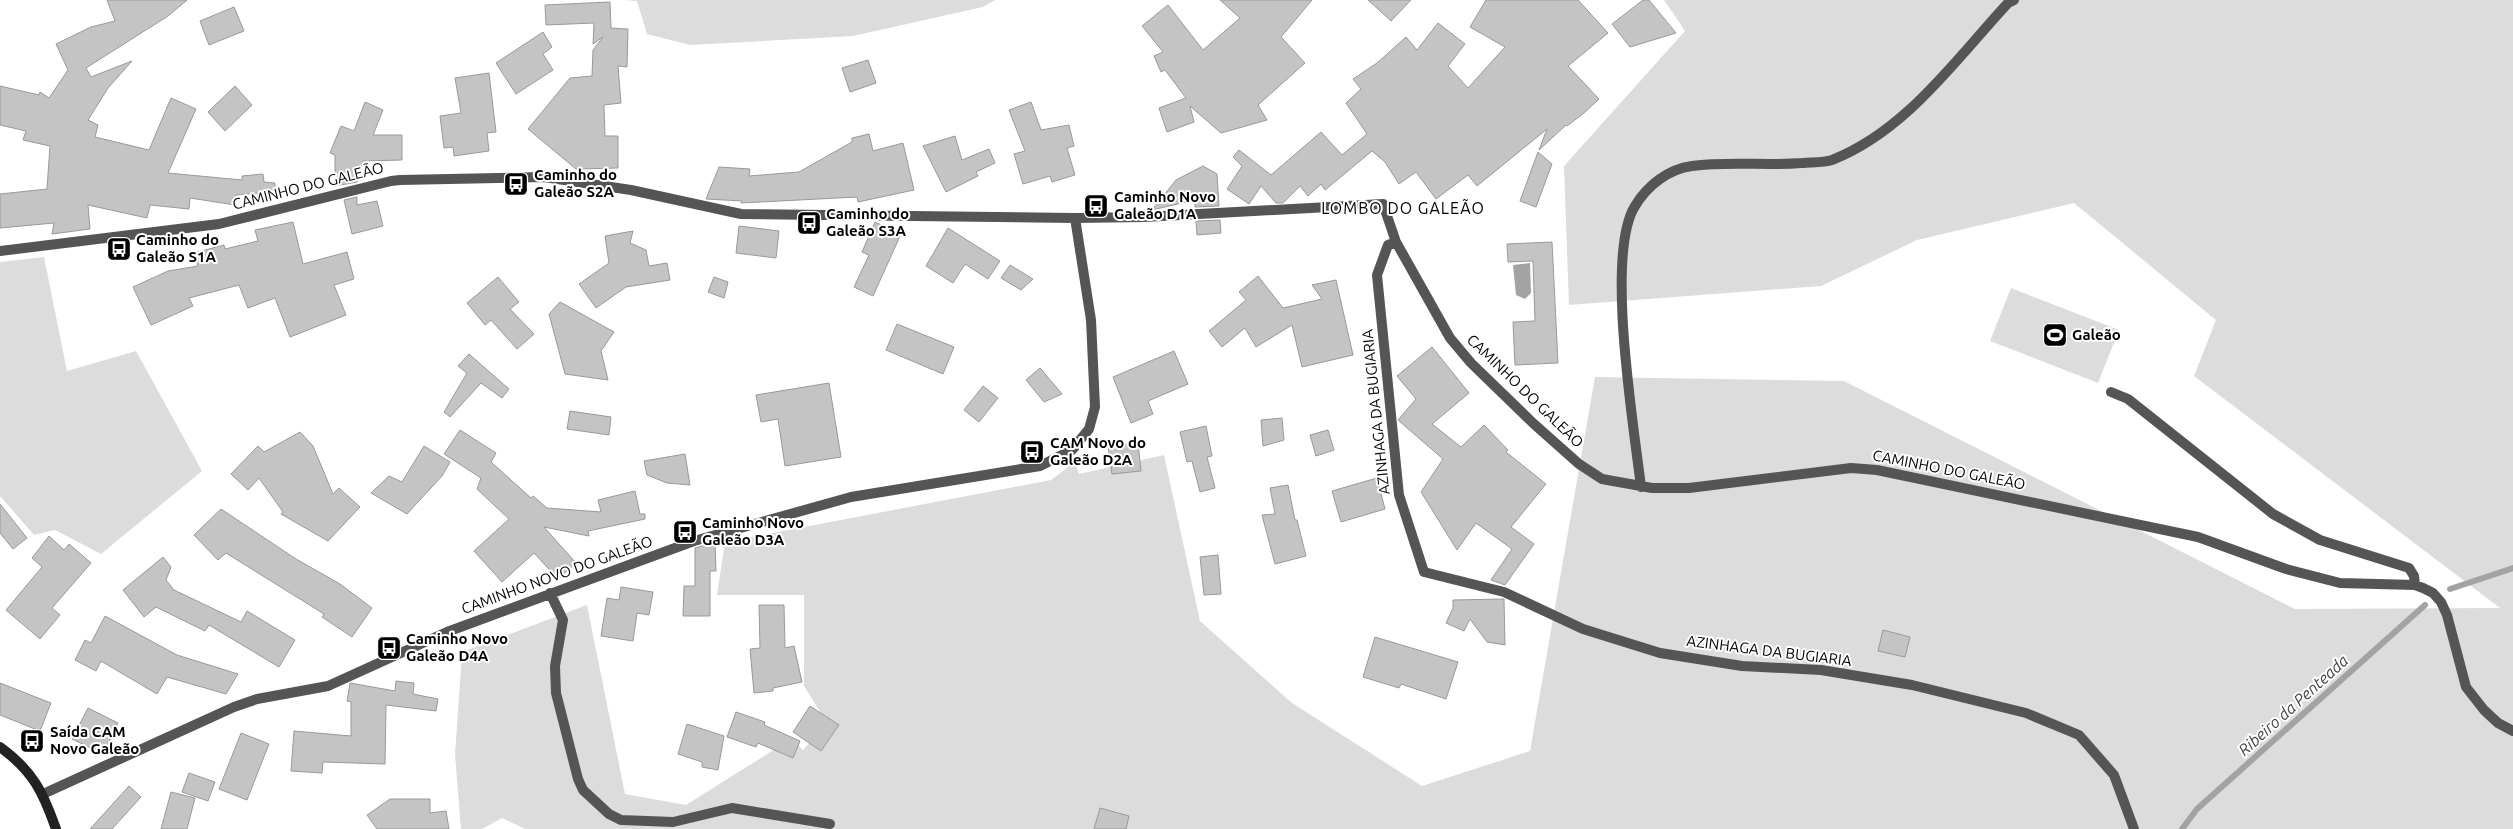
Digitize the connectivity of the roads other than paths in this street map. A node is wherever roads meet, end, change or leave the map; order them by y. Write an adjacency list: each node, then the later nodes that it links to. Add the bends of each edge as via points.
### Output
1 (2014, 0): 6 (street, via 1895,123 1864,145 1829,161 1691,166 1656,180 1634,207 1624,243 1623,271 1625,349)
2 (1075, 218): 3 (street, CAMINHO DO GALEÃO, via 1384,204); 4 (street, CAMINHO DO GALEÃO, via 741,214 630,190 544,177 391,180 218,224); 8 (street, CAMINHO NOVO DO GALEÃO, via 1092,320 1094,407 1089,429 1072,450 1040,466 851,497 763,520 694,541)
3 (1396, 242): 6 (street, CAMINHO DO GALEÃO, via 1450,338 1471,363 1580,464 1602,479); 14 (street, AZINHAGA DA BUGIARIA, via 1388,245 1377,275 1399,495 1424,572 1504,592 1583,629 1660,652 1742,666 1821,670 1912,685 2026,713 2079,735 2114,775)
4 (0, 251)
5 (2111, 392): 7 (street, CAMINHO DO GALEÃO, via 2128,399 2273,514 2320,540 2409,568)
6 (1641, 487): 7 (street, CAMINHO DO GALEÃO, via 1689,488 1851,468 1877,470 2198,537 2286,569 2340,583)
7 (2415, 585): 9 (street, CAMINHO DO GALEÃO, via 2433,593 2441,602 2466,687 2484,710)
8 (550, 593): 11 (street, CAMINHO NOVO DO GALEÃO, via 447,632 328,686 257,699 234,707); 12 (street, via 563,620 555,666 556,693 578,779 583,790 609,814 621,820 673,822 732,808)
9 (2513, 731)
10 (0, 747): 11 (main road, via 21,765)
11 (43, 794): 13 (main road)
12 (830, 824)
13 (56, 829)
14 (2134, 829)

